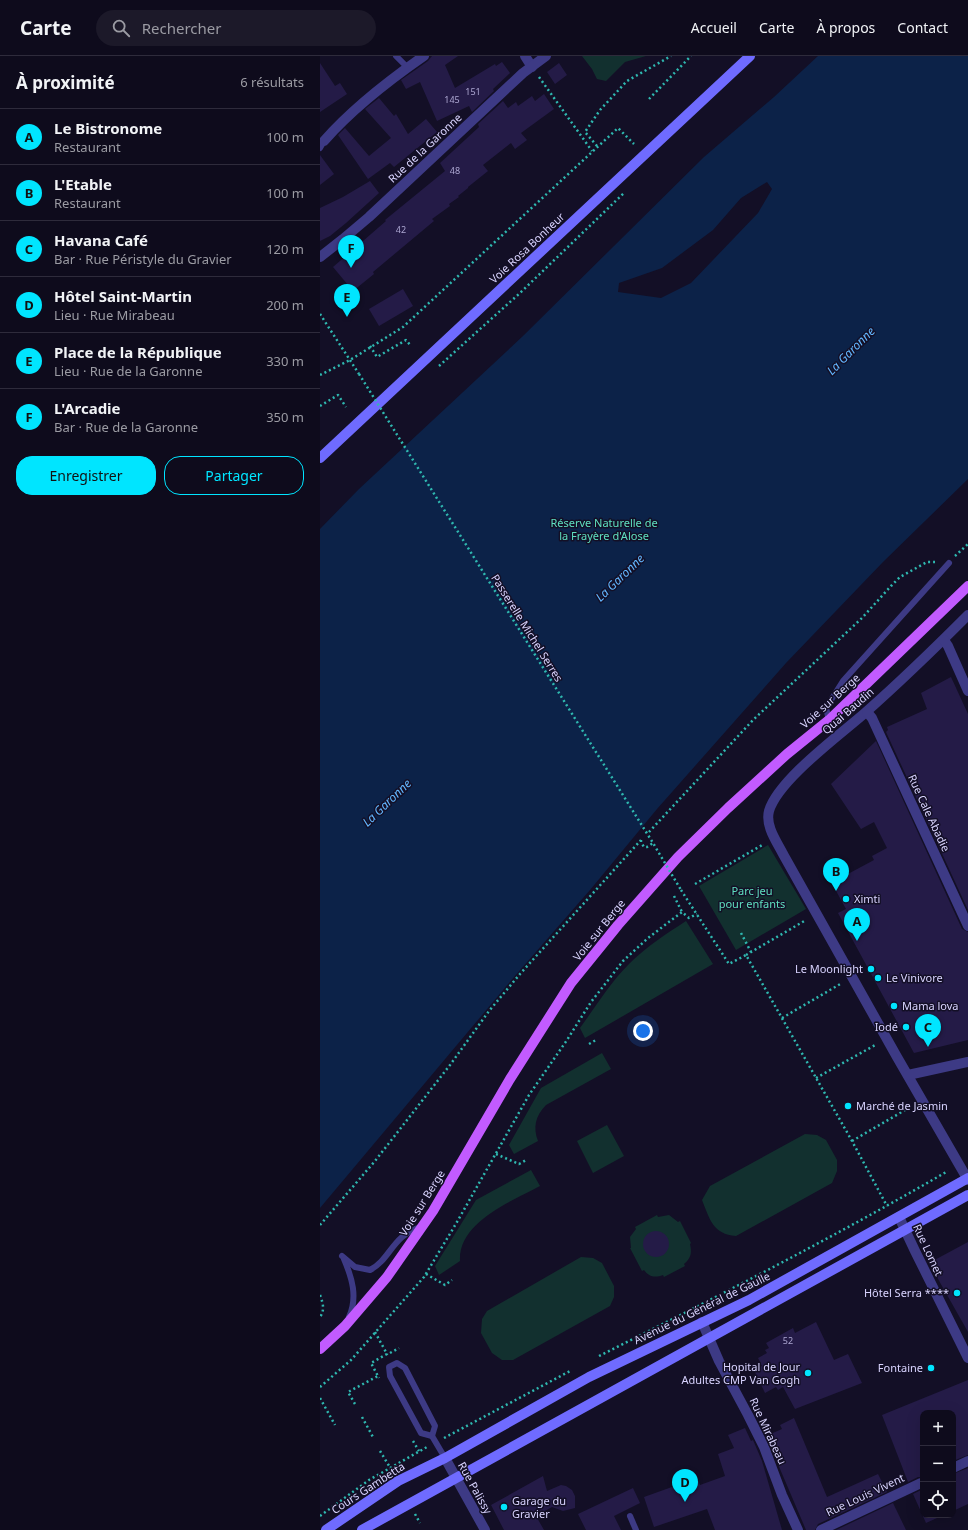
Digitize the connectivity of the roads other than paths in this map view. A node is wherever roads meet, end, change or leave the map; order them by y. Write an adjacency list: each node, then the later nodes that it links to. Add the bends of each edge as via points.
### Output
1 (396, 56): 7 (lane)
2 (424, 56): 7 (street)
3 (525, 56): 6 (street)
4 (546, 56): 6 (street, Rue de la Garonne)
5 (750, 56): 10 (main road, Voie Rosa Bonheur)
6 (532, 67): 9 (street, Rue de la Garonne, via 369,217)
7 (407, 68): 8 (street, via 372,95)
8 (322, 144)
9 (320, 257)
10 (320, 458)
11 (949, 563): 17 (lane, via 843,681 826,708)
12 (968, 586): 17 (main road, Voie sur Berge)
13 (968, 615): 14 (street, Quai Baudin)
14 (944, 640): 15 (street); 16 (street, Quai Baudin)
15 (968, 691)
16 (866, 712): 18 (street, Rue Cale Abadie, via 872,718); 20 (street, Quai Baudin, via 786,783 769,811 769,823)
17 (829, 720): 24 (main road, Voie sur Berge, via 734,802 678,857 613,930 571,983 510,1079)
18 (968, 926)
19 (968, 1062): 20 (street)
20 (908, 1075): 21 (street, Quai Baudin)
21 (968, 1179): 23 (main road, Avenue du Général de Gaulle)
22 (968, 1195): 25 (main road)
23 (899, 1217): 25 (street, Rue Lomet); 26 (main road, Avenue du Général de Gaulle, via 749,1300)
24 (422, 1227): 27 (main road, Voie sur Berge, via 387,1277); 27 (lane, via 405,1233 376,1267 370,1270 355,1267 342,1256 354,1288 352,1311)
25 (906, 1230): 28 (main road); 30 (street, Rue Lomet)
26 (702, 1322): 28 (street, Rue Mirabeau); 32 (main road, Avenue du Général de Gaulle, via 590,1377)
27 (345, 1326): 29 (main road, Voie sur Berge)
28 (709, 1339): 35 (main road); 42 (street, Rue Mirabeau, via 764,1447)
29 (320, 1349)
30 (968, 1358)
31 (432, 1436): 31 (lane, via 435,1426 405,1368 397,1363 390,1367 390,1376 421,1433); 32 (lane)
32 (445, 1458): 35 (street, Rue Palissy); 38 (main road, Cours Gambetta, via 398,1481)
33 (968, 1461): 34 (street)
34 (956, 1467)
35 (456, 1477): 39 (main road); 40 (street, Rue Palissy)
36 (920, 1482): 43 (street, Rue Louis Vivent)
37 (630, 1516): 41 (lane)
38 (326, 1530)
39 (362, 1530)
40 (485, 1530)
41 (636, 1530)
42 (798, 1530)
43 (821, 1530)

